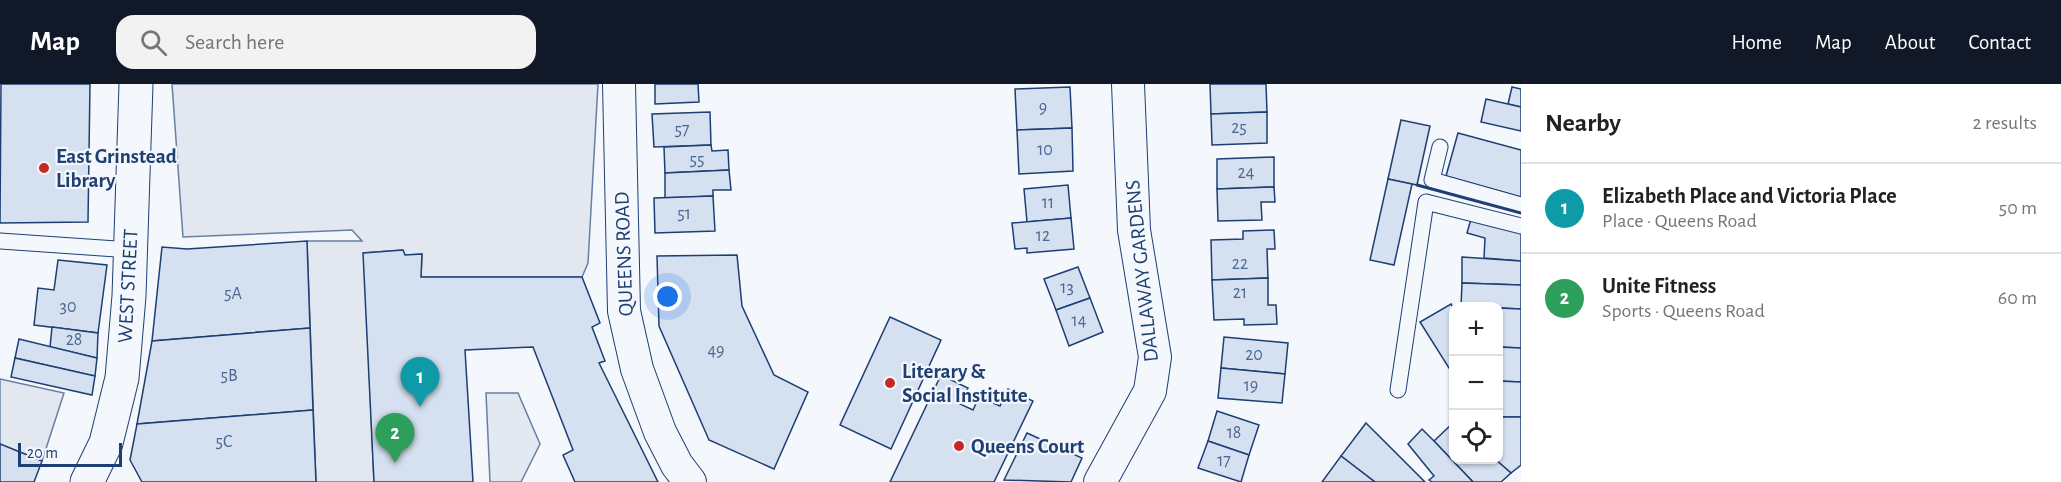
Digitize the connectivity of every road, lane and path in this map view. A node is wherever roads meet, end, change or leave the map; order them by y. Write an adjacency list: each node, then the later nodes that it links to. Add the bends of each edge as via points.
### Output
1 (136, 84): 8 (street, WEST STREET)
2 (619, 84): 11 (street, QUEENS ROAD, via 624,311 637,369 660,432)
3 (1128, 84): 12 (street, DALLAWAY GARDENS, via 1134,230 1155,357 1150,391)
4 (1440, 147): 5 (lane, via 1432,180)
5 (1521, 205)
6 (1521, 226): 9 (lane, via 1426,202)
7 (0, 241): 8 (lane)
8 (131, 250): 10 (street, WEST STREET, via 122,378 106,443)
9 (1398, 390)
10 (87, 482)
11 (690, 482)
12 (1100, 482)

